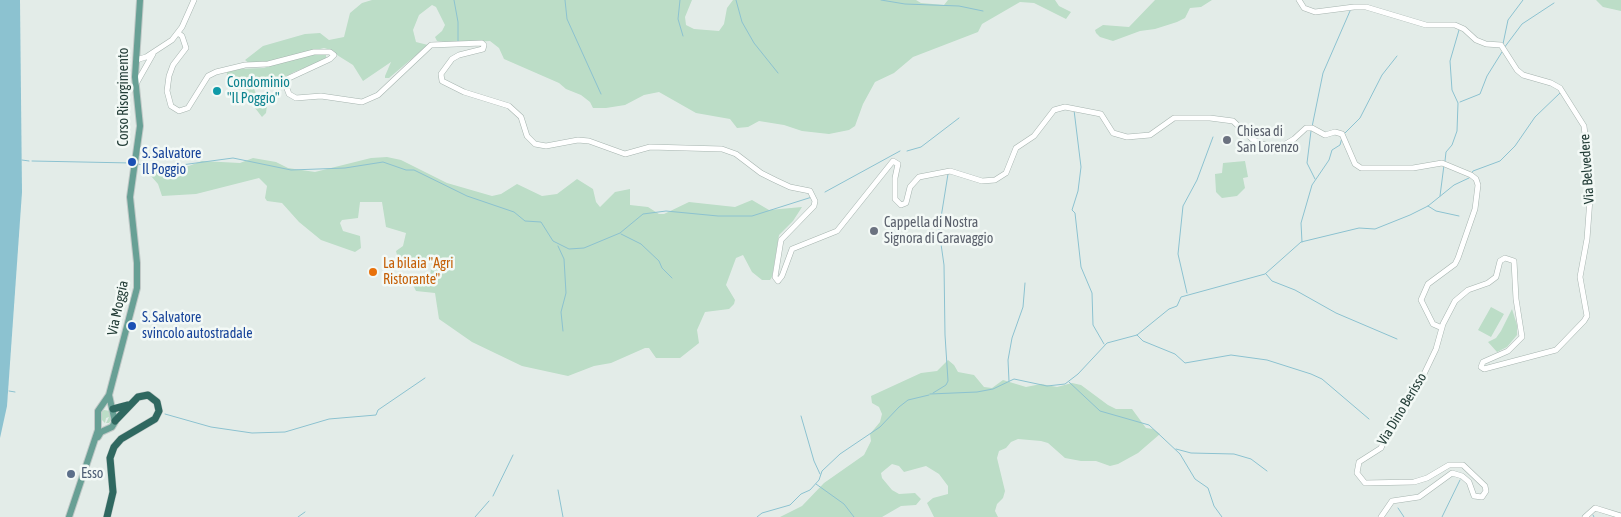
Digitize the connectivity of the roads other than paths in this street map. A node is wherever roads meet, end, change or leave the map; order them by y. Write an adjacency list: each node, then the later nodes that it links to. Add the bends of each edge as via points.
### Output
1 (140, 0): 6 (main road, Corso Risorgimento)
2 (194, 0): 4 (street)
3 (1299, 0): 10 (street, Via Belvedere, via 1304,8 1315,12 1366,7 1426,25 1455,25 1476,40 1501,45 1523,75 1560,88 1584,126 1589,166 1591,198 1580,277 1587,316 1556,350 1484,369 1483,362 1508,351 1522,337 1514,261)
4 (178, 33): 5 (street); 11 (street, via 186,48 168,76 167,91 171,106 179,111 188,108 208,76 216,72 268,64 314,52 334,55 289,78 286,86 289,94 296,98 321,96 362,102 378,94 431,46 483,44 483,49 452,59 441,79 464,92 509,106 520,117 527,136 535,144 546,146 584,140 625,154 650,146 722,149 736,154 761,173 810,191 814,206 781,240 775,277 778,281 792,249 837,231 893,161 898,164 895,199 903,205 908,201 910,187 919,177 946,171 982,181 999,178 1008,170 1016,148 1034,136 1050,114 1059,108 1101,114 1116,135 1135,137 1150,135 1174,118 1232,121 1252,139 1279,148 1306,128 1325,135 1336,132 1342,134 1355,164 1362,168 1413,168 1442,163 1476,179 1475,209 1458,258 1455,264 1428,284 1420,300 1433,324)
5 (155, 52): 6 (street); 7 (street)
6 (136, 63): 7 (street); 8 (main road, Corso Risorgimento)
7 (145, 67): 8 (street)
8 (135, 85): 9 (main road, Corso Risorgimento, via 140,126)
9 (134, 164): 12 (main road, Via Moggia, via 130,197 137,288)
10 (1505, 258): 11 (street, Via Dino Berisso, via 1500,261 1496,277 1468,290 1455,301)
11 (1442, 328): 23 (street, Via Dino Berisso, via 1424,374 1394,418 1381,448 1359,462 1357,474 1365,483 1414,482 1449,466 1463,465 1486,486 1486,491 1482,497 1474,496 1469,482 1452,473 1428,493 1392,501)
12 (109, 395): 14 (main road, Via Moggia); 15 (main road, Via Moggia)
13 (128, 405): 15 (highway); 16 (highway); 22 (highway, via 138,397 148,395 156,400 159,411 152,422 124,437 114,447 110,458 113,492)
14 (102, 406): 15 (main road); 17 (main road, Via Moggia, via 97,412)
15 (112, 409): 16 (main road, Via Moggia)
16 (115, 421): 18 (main road, Via Moggia)
17 (99, 423): 18 (main road); 19 (main road, Via Moggia)
18 (107, 428): 19 (main road, Via Moggia, via 101,432)
19 (92, 449): 21 (main road, Via Moggia)
20 (1621, 516): 24 (street, via 1595,508)
21 (69, 517)
22 (107, 517)
23 (1381, 517)
24 (1585, 517)

